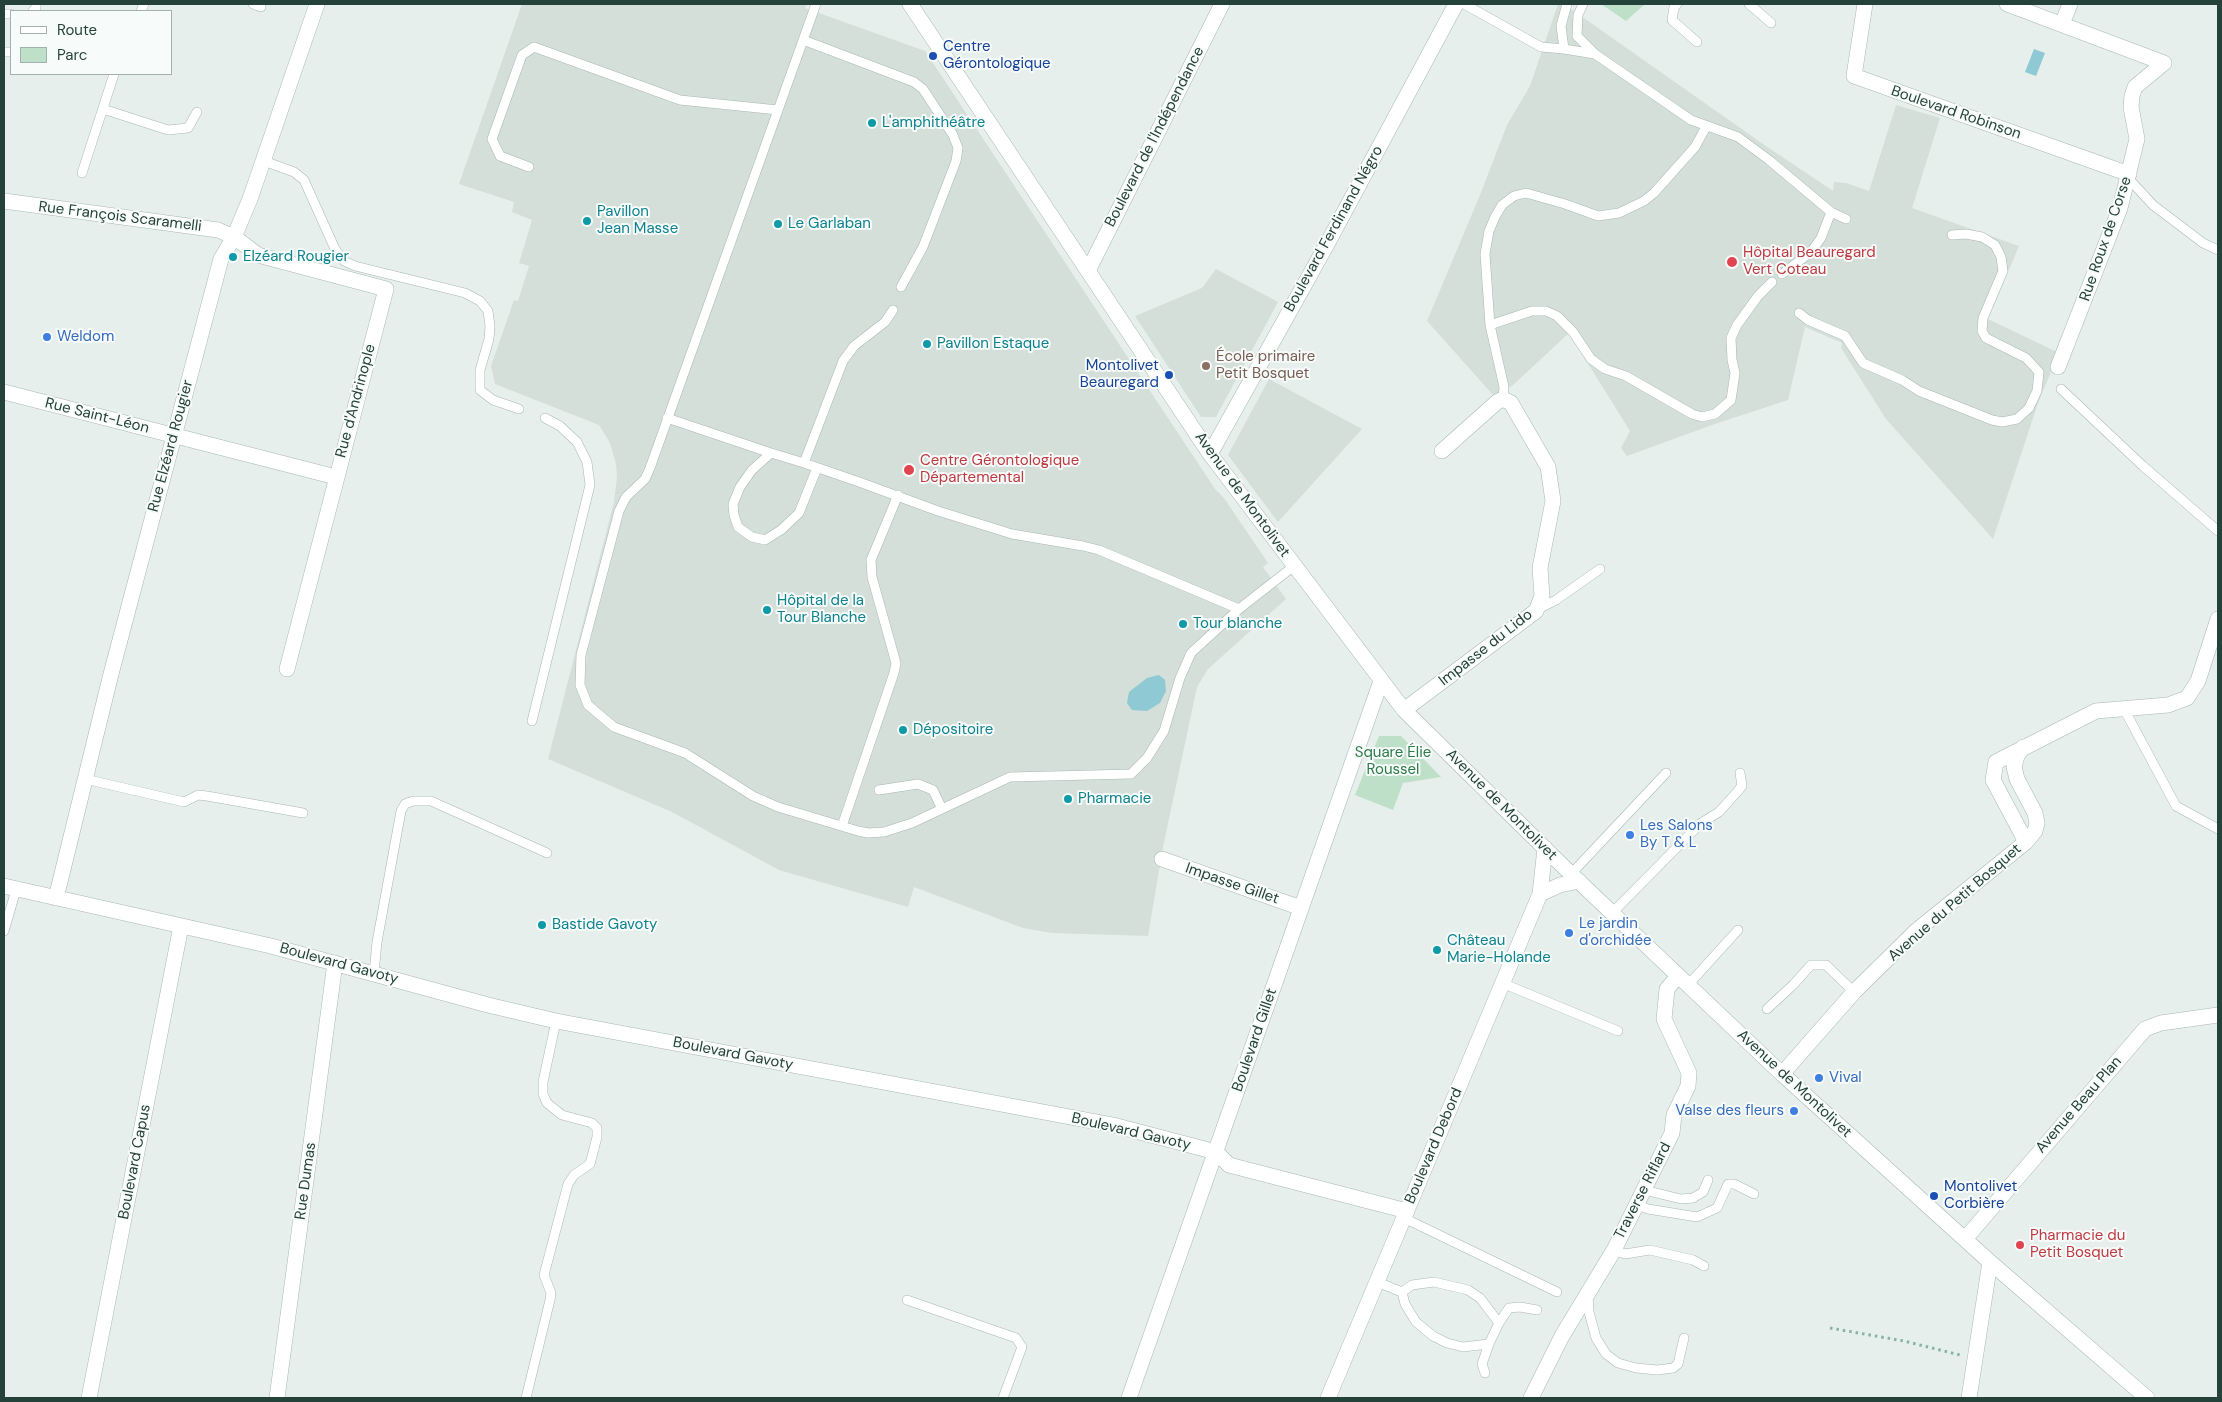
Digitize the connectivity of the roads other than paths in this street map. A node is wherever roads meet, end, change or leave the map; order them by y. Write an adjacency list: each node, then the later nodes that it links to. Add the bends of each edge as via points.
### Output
1 (317, 4): 25 (street, Rue Elzéard Rougier)
2 (816, 4): 16 (lane)
3 (910, 4): 35 (street, Avenue de Montolivet)
4 (1222, 4): 35 (street, Boulevard de l'Indépendance)
5 (1456, 4): 52 (street, Boulevard Ferdinand Négro, via 1331,238)
6 (1464, 4): 18 (lane, via 1541,47)
7 (1567, 4): 18 (lane, via 1561,26)
8 (1582, 4): 19 (lane, via 1577,36)
9 (1677, 4): 17 (lane, via 1672,20)
10 (1749, 4): 14 (lane)
11 (1865, 4): 28 (street, Boulevard Robinson, via 1854,76)
12 (2007, 4): 15 (street)
13 (2070, 4): 15 (street)
14 (1771, 23)
15 (2062, 24): 28 (street, Rue Roux de Corse, via 2164,63 2135,87 2132,96 2131,107 2138,134)
16 (803, 40): 22 (lane); 38 (lane, via 914,82 923,89 953,135 958,148 956,161 923,247)
17 (1698, 42)
18 (1564, 49): 19 (lane)
19 (1595, 54): 24 (lane)
20 (114, 75): 21 (lane)
21 (103, 109): 23 (lane, via 168,130 188,128); 27 (lane)
22 (778, 110): 26 (lane, via 680,100 534,47 522,55 492,140 500,156); 48 (lane)
23 (196, 112)
24 (1706, 127): 30 (lane, via 1738,137); 41 (lane, via 1695,147 1654,193 1620,213 1598,216 1526,193 1514,196 1502,205 1489,231 1485,254)
25 (264, 161): 33 (street, Rue Elzéard Rougier); 46 (lane, via 294,172 304,180 344,261 465,293 480,301 488,311 490,326 480,370 480,390 493,400)
26 (529, 167)
27 (82, 173)
28 (2128, 176): 34 (lane, via 2153,205); 42 (street, Rue Roux de Corse, via 2120,208)
29 (4, 201): 33 (street, Rue François Scaramelli, via 218,230)
30 (1831, 212): 31 (lane); 36 (lane, via 1821,238 1811,252)
31 (1846, 219)
32 (1952, 235): 40 (lane, via 1982,237 1995,245 2001,257 2003,271 1983,318 1982,331 1986,338 2026,358 2039,372 2028,408 2017,419 1992,420 1918,391 1902,380 1863,363 1845,336)
33 (234, 237): 49 (street, Rue Elzéard Rougier, via 221,259); 55 (street, Rue d'Andrinople, via 258,255 386,289)
34 (2218, 250)
35 (1088, 271): 52 (street, Avenue de Montolivet)
36 (1782, 274)
37 (1772, 282): 41 (lane, via 1758,296 1731,338 1735,373 1731,400 1715,414 1702,417 1626,376 1605,369 1591,359 1574,332 1557,316 1532,311)
38 (901, 287)
39 (893, 310): 53 (lane, via 884,322 854,346 843,361)
40 (1799, 313)
41 (1490, 324): 45 (lane, via 1504,387)
42 (2058, 367)
43 (2061, 389): 57 (lane)
44 (4, 392): 49 (street, Rue Saint-Léon)
45 (1503, 399): 50 (street); 61 (street, Impasse du Lido, via 1511,403 1548,467 1553,501 1540,568 1542,596)
46 (519, 409)
47 (545, 418): 67 (lane, via 578,442 588,462 590,485)
48 (668, 418): 51 (lane); 75 (lane, via 645,478 626,497 619,511 581,654 582,696 598,715 614,726 685,753 754,796 778,807)
49 (174, 436): 55 (street, Rue Saint-Léon); 71 (street, Rue Elzéard Rougier)
50 (1442, 451)
51 (771, 453): 53 (lane); 54 (lane, via 752,470 733,504 738,528 752,537 765,540 799,513)
52 (1210, 454): 58 (street, Avenue de Montolivet)
53 (804, 464): 54 (lane)
54 (817, 468): 56 (lane)
55 (336, 477): 63 (street, Rue d'Andrinople)
56 (898, 495): 60 (lane, via 1012,534 1099,550); 75 (lane, via 871,560 872,577 896,663)
57 (2218, 531)
58 (1294, 566): 60 (lane); 64 (street, Avenue de Montolivet)
59 (1600, 569): 61 (lane)
60 (1238, 609): 73 (lane, via 1191,653 1164,730 1147,758 1131,774 1010,777)
61 (1536, 611): 66 (street, Impasse du Lido)
62 (2218, 619): 65 (street, Avenue du Petit Bosquet, via 2198,681 2186,698 2168,706)
63 (287, 669)
64 (1381, 681): 66 (street, Avenue de Montolivet); 85 (street, Boulevard Gillet)
65 (2124, 709): 68 (street, Avenue du Petit Bosquet, via 2096,711); 76 (lane, via 2176,806)
66 (1404, 710): 78 (street, Avenue de Montolivet)
67 (532, 720)
68 (2024, 747): 77 (street, Avenue du Petit Bosquet, via 2014,767 2037,823); 77 (street, Avenue du Petit Bosquet, via 1996,762 1993,780)
69 (1666, 773): 81 (lane)
70 (1740, 773): 86 (lane, via 1742,786 1719,812 1701,823)
71 (85, 780): 74 (lane, via 184,802 198,795); 84 (street, Rue Elzéard Rougier)
72 (878, 790): 73 (lane, via 918,784 933,790)
73 (942, 808): 75 (lane, via 884,832 868,833)
74 (303, 813)
75 (842, 826)
76 (2218, 828)
77 (2026, 842): 94 (street, Avenue du Petit Bosquet, via 1916,931)
78 (1545, 848): 81 (street, Avenue de Montolivet); 83 (street, Boulevard Debord)
79 (547, 853): 91 (lane, via 431,801 404,804)
80 (1162, 859): 85 (street, Impasse Gillet)
81 (1575, 878): 83 (street); 86 (street, Avenue de Montolivet)
82 (10, 888): 84 (street, Boulevard Gavoty); 88 (lane)
83 (1540, 894): 93 (street, Boulevard Debord)
84 (56, 898): 87 (street, Boulevard Gavoty)
85 (1301, 908): 100 (street, Boulevard Gillet)
86 (1613, 912): 92 (street, Avenue de Montolivet)
87 (180, 926): 90 (street, Boulevard Gavoty); 120 (street, Boulevard Capus)
88 (4, 930)
89 (1738, 930): 92 (lane)
90 (335, 963): 91 (street, Boulevard Gavoty); 121 (street, Rue Dumas)
91 (374, 973): 97 (street, Boulevard Gavoty)
92 (1683, 981): 99 (street, Avenue de Montolivet); 102 (street, Traverse Riflard, via 1666,989 1664,1020 1688,1073 1688,1086 1674,1115 1672,1133)
93 (1502, 983): 98 (lane); 105 (street, Boulevard Debord)
94 (1854, 992): 95 (lane, via 1826,965 1811,965); 99 (street, Avenue du Petit Bosquet)
95 (1767, 1009)
96 (2218, 1015): 106 (street, Avenue Beau Plan, via 2160,1023 2145,1029)
97 (556, 1021): 100 (street, Boulevard Gavoty, via 1113,1126); 122 (lane, via 543,1094 547,1103 562,1115 592,1123 597,1128 597,1136 590,1164 574,1175 568,1184 544,1275 550,1300)
98 (1618, 1031)
99 (1782, 1074): 106 (street, Avenue de Montolivet)
100 (1216, 1152): 105 (street, Boulevard Gavoty, via 1229,1166); 124 (street, Boulevard Gillet)
101 (1708, 1180): 102 (lane, via 1703,1192 1693,1198 1681,1199)
102 (1644, 1190): 104 (street, Traverse Riflard)
103 (1754, 1194): 104 (lane, via 1728,1184 1717,1208 1696,1217)
104 (1637, 1205): 107 (street, Traverse Riflard)
105 (1406, 1214): 110 (street, Boulevard Debord); 112 (lane)
106 (1965, 1239): 108 (street, Avenue de Montolivet)
107 (1614, 1250): 109 (lane, via 1625,1254 1650,1250 1693,1260); 113 (street, Traverse Riflard)
108 (1990, 1262): 127 (street); 128 (street, Avenue de Montolivet)
109 (1704, 1266)
110 (1377, 1282): 111 (lane); 125 (street, Boulevard Debord)
111 (1402, 1292): 116 (lane, via 1412,1285 1434,1282 1468,1290 1480,1298); 118 (lane, via 1416,1322 1433,1336 1463,1347)
112 (1557, 1292)
113 (1588, 1295): 117 (lane, via 1596,1338 1606,1354 1618,1363 1657,1370 1673,1368 1678,1364); 126 (street, Traverse Riflard, via 1562,1336)
114 (907, 1300): 123 (lane, via 1016,1338 1022,1346)
115 (1537, 1310): 116 (lane, via 1509,1308)
116 (1499, 1323): 118 (lane)
117 (1684, 1338)
118 (1488, 1344): 119 (lane, via 1482,1364)
119 (1486, 1373)
120 (89, 1398)
121 (277, 1398)
122 (526, 1398)
123 (1002, 1398)
124 (1129, 1398)
125 (1328, 1398)
126 (1531, 1398)
127 (1969, 1398)
128 (2148, 1398)

